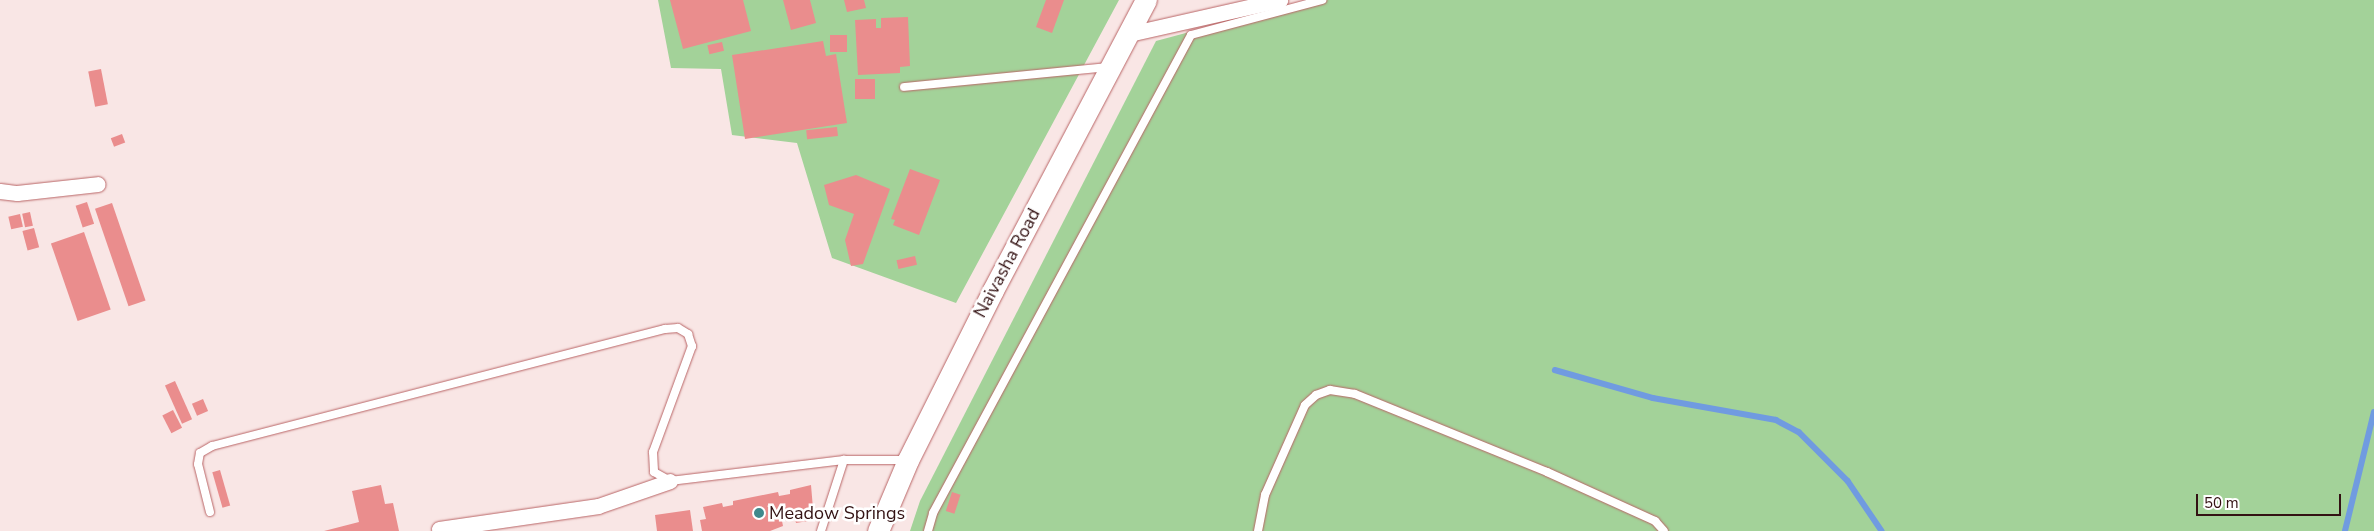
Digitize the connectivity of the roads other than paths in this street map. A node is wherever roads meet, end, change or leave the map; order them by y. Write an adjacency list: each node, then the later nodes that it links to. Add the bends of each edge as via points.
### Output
1 (1146, 0): 4 (main road, Naivasha Road)
2 (1280, 0): 4 (street)
3 (1322, 0): 16 (lane, via 1191,35 933,513)
4 (1129, 34): 5 (main road, Naivasha Road)
5 (1112, 67): 6 (lane); 10 (main road, Naivasha Road, via 993,290)
6 (904, 87)
7 (98, 184): 8 (street, via 17,193)
8 (0, 191)
9 (844, 460): 10 (lane); 11 (lane); 14 (lane)
10 (908, 460): 15 (main road, Naivasha Road)
11 (670, 481): 12 (lane, via 654,472 653,452 692,346 688,334 678,328 212,446 200,453 198,464); 13 (street, via 598,506)
12 (210, 512)
13 (439, 529)
14 (821, 531)
15 (878, 531)
16 (928, 531)
17 (1258, 531): 18 (lane, via 1265,495 1305,405 1316,395 1330,390 1355,394 1547,472 1655,521)
18 (1664, 531)

